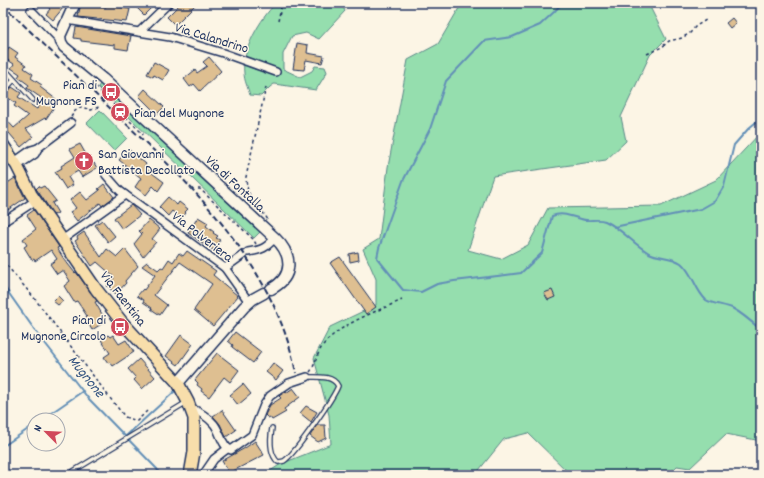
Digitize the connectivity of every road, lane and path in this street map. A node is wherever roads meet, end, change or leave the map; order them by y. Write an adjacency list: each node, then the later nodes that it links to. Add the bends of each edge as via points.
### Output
1 (169, 3): 8 (street, Via Calandrino)
2 (282, 3): 7 (path)
3 (73, 4): 5 (street)
4 (31, 10): 9 (street)
5 (67, 20): 8 (street, Via Calandrino); 9 (street)
6 (706, 20): 10 (path, via 682,38 669,41)
7 (278, 21)
8 (139, 32): 12 (street, Via Calandrino, via 170,37)
9 (60, 40): 28 (street, Via di Fontalla, via 64,47 103,79)
10 (646, 54)
11 (3, 67): 13 (lane)
12 (276, 72)
13 (14, 80): 16 (lane); 17 (lane)
14 (96, 87): 20 (path)
15 (266, 87): 28 (path, via 246,177 249,196 268,219)
16 (3, 92)
17 (33, 100)
18 (101, 106): 19 (path, via 91,110 81,107 70,118)
19 (71, 123): 22 (street, via 38,148 35,154)
20 (142, 135)
21 (3, 144): 22 (main road, Via Faentina)
22 (16, 164): 26 (main road, Via Faentina)
23 (106, 175): 25 (street, Via Polveriera)
24 (198, 189): 30 (path, via 253,238)
25 (125, 195): 29 (street); 32 (street, Via Polveriera)
26 (35, 201): 27 (street); 29 (main road, Via Faentina)
27 (3, 222)
28 (272, 235): 30 (street, via 267,247); 34 (street, Via di Fontalla, via 287,254 288,266 284,278)
29 (62, 240): 36 (main road, Via Faentina, via 119,318)
30 (260, 250): 32 (street, via 245,253)
31 (3, 261): 38 (path, via 35,298 125,417 137,421)
32 (225, 268): 34 (street, Via Polveriera)
33 (402, 300): 35 (path, via 334,333 323,345)
34 (249, 302): 36 (street)
35 (307, 377): 39 (lane, via 333,380 338,386 315,423 284,461 278,462 274,459 270,442); 40 (street, via 289,383 270,396 252,435 231,450)
36 (178, 383): 37 (main road, Via Faentina)
37 (190, 405): 40 (street, via 214,423); 41 (lane, via 142,430); 42 (main road, Via Faentina, via 194,418 194,452)
38 (147, 411)
39 (272, 428)
40 (228, 449): 43 (street, via 214,459)
41 (67, 475)
42 (190, 475)
43 (203, 475)

